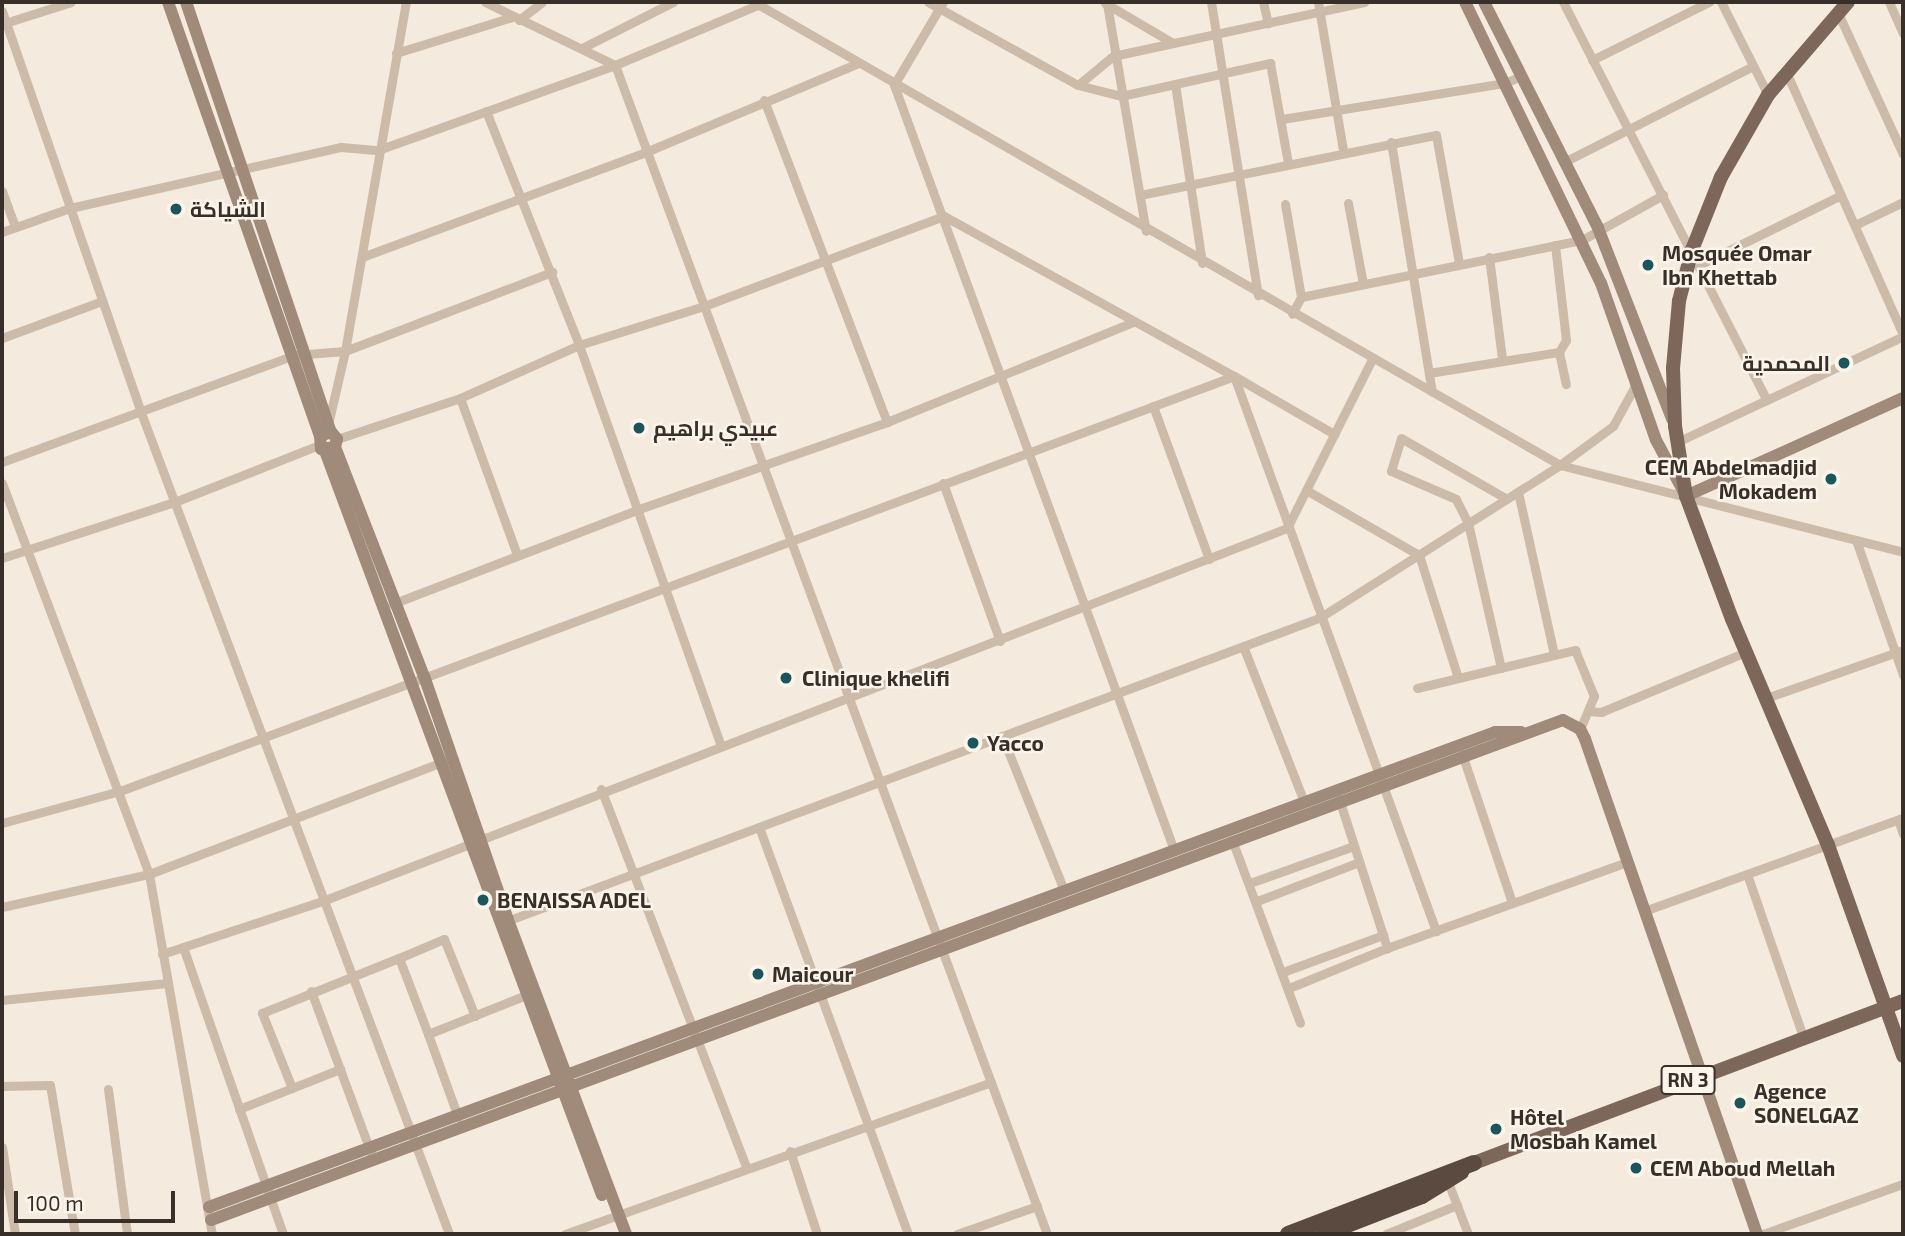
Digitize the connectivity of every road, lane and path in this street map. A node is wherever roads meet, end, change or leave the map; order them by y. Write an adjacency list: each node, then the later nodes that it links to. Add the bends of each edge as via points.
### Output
1 (71, 2): 26 (street)
2 (168, 2): 59 (street)
3 (186, 2): 58 (street)
4 (406, 2): 31 (street)
5 (485, 2): 24 (street)
6 (542, 2): 24 (street)
7 (673, 2): 30 (street)
8 (928, 2): 20 (street)
9 (1211, 2): 28 (street)
10 (1263, 2): 25 (street)
11 (1364, 2): 21 (street)
12 (1465, 2): 40 (street)
13 (1484, 2): 39 (street)
14 (1563, 2): 33 (street)
15 (1709, 2): 33 (street)
16 (1721, 2): 36 (street)
17 (1889, 2): 27 (street)
18 (756, 3): 34 (street); 35 (street)
19 (1105, 3): 29 (street); 32 (street)
20 (941, 5): 42 (street); 43 (street)
21 (1319, 7): 25 (street); 48 (street)
22 (1843, 8): 38 (main road); 55 (street)
23 (2, 11): 26 (street)
24 (516, 19): 30 (street); 31 (street)
25 (1268, 23): 28 (street)
26 (4, 24): 70 (street)
27 (1903, 33)
28 (1217, 34): 29 (street); 37 (street)
29 (1173, 43): 32 (street)
30 (582, 48): 35 (street)
31 (396, 53): 52 (street)
32 (1113, 56): 43 (street); 45 (street)
33 (1592, 60): 50 (street)
34 (858, 63): 42 (street); 46 (street)
35 (615, 65): 47 (street); 53 (street)
36 (1753, 66): 44 (street); 50 (street)
37 (1224, 73): 41 (street); 49 (street, via 1270,63); 60 (street)
38 (1787, 74): 44 (main road); 66 (street)
39 (1521, 76): 40 (street); 56 (street)
40 (1505, 83): 48 (street); 77 (street)
41 (1175, 84): 45 (street); 61 (street)
42 (894, 85): 71 (street); 75 (street)
43 (1078, 85): 45 (street)
44 (1768, 95): 79 (main road, via 1721,177)
45 (1121, 96): 64 (street)
46 (764, 100): 53 (street); 82 (street)
47 (486, 111): 52 (street); 63 (street)
48 (1336, 111): 49 (street); 54 (street)
49 (1282, 119): 57 (street)
50 (1629, 130): 56 (street); 65 (street)
51 (1391, 142): 54 (street); 84 (street, via 1436,135); 87 (street)
52 (378, 150): 58 (street, via 341,147); 80 (street)
53 (648, 150): 63 (street); 92 (street)
54 (1343, 150): 57 (street)
55 (1903, 154)
56 (1564, 162): 74 (street)
57 (1288, 163): 60 (street)
58 (243, 171): 59 (street); 100 (street)
59 (228, 174): 70 (street); 100 (street)
60 (1239, 175): 61 (street); 89 (street)
61 (1191, 185): 64 (street); 83 (street)
62 (2, 191): 73 (street)
63 (521, 195): 80 (street); 86 (street)
64 (1140, 195): 75 (street)
65 (1663, 195): 74 (street); 79 (street)
66 (1841, 195): 72 (street); 85 (street)
67 (1903, 202): 72 (street)
68 (1348, 203): 88 (street)
69 (1285, 204): 90 (street)
70 (70, 208): 73 (street); 91 (street)
71 (944, 216): 82 (street); 94 (street); 105 (street)
72 (1855, 225): 95 (street)
73 (15, 226): 76 (street)
74 (1598, 228): 77 (street); 115 (street)
75 (1146, 231): 83 (street)
76 (2, 232)
77 (1582, 240): 78 (street); 107 (street, via 1614,313)
78 (1555, 245): 81 (street); 99 (street, via 1566,340)
79 (1692, 250): 85 (street); 115 (main road, via 1679,301 1673,368)
80 (362, 257): 98 (street)
81 (1489, 257): 84 (street); 101 (street)
82 (824, 262): 92 (street); 114 (street)
83 (1202, 263): 89 (street)
84 (1459, 263): 87 (street)
85 (1699, 265): 110 (street)
86 (552, 272): 97 (street); 98 (street)
87 (1413, 276): 88 (street); 103 (street)
88 (1363, 284): 90 (street)
89 (1258, 295): 93 (street)
90 (1301, 297): 93 (street)
91 (102, 301): 96 (street); 113 (street)
92 (704, 306): 97 (street); 121 (street)
93 (1292, 314): 102 (street)
94 (1133, 323): 104 (street); 105 (street)
95 (1903, 335): 110 (street)
96 (2, 338)
97 (579, 345): 109 (street); 130 (street)
98 (345, 351): 100 (street); 117 (street)
99 (1559, 352): 101 (street); 106 (street)
100 (300, 354): 113 (street); 117 (street)
101 (1502, 358): 103 (street)
102 (1372, 359): 108 (street); 116 (street)
103 (1429, 373): 108 (street)
104 (1234, 376): 112 (street); 116 (street); 132 (street)
105 (1003, 378): 114 (street); 119 (street)
106 (1566, 384)
107 (1636, 384): 122 (street, via 1613,426); 127 (street, via 1656,440)
108 (1432, 392): 122 (street)
109 (460, 398): 117 (street); 137 (street)
110 (1766, 398): 118 (street)
111 (1903, 398): 127 (street)
112 (1153, 406): 119 (street); 140 (street)
113 (140, 410): 120 (street); 129 (street)
114 (887, 422): 121 (street)
115 (1675, 426): 118 (main road)
116 (1334, 434): 125 (street)
117 (328, 438): 129 (street); 142 (street); 143 (street)
118 (1677, 442): 127 (main road)
119 (1029, 452): 124 (street); 144 (street)
120 (2, 462)
121 (764, 465): 130 (street); 133 (street)
122 (1560, 465): 126 (street); 127 (street)
123 (2, 483): 135 (street)
124 (943, 483): 133 (street); 146 (street)
125 (1306, 490): 132 (street); 138 (street)
126 (1518, 492): 128 (street); 150 (street)
127 (1686, 496): 134 (street); 149 (main road)
128 (1507, 499): 131 (street); 131 (street, via 1401,438 1391,471 1456,499)
129 (177, 501): 135 (street); 164 (street)
130 (639, 509): 137 (street); 141 (street)
131 (1468, 523): 138 (street); 151 (street)
132 (1287, 528): 140 (street); 145 (street)
133 (790, 539): 141 (street); 158 (street)
134 (1856, 540): 136 (street); 148 (street)
135 (30, 551): 139 (street); 172 (street)
136 (1903, 552)
137 (517, 555): 142 (street)
138 (1419, 555): 145 (street); 154 (street)
139 (2, 558)
140 (1209, 559): 144 (street)
141 (665, 586): 153 (street); 165 (street)
142 (395, 603): 143 (street); 153 (street)
143 (382, 607): 155 (street)
144 (1087, 608): 146 (street); 157 (street)
145 (1319, 618): 147 (street); 169 (street)
146 (1000, 641): 158 (street)
147 (1243, 646): 157 (street); 174 (street)
148 (1899, 651): 152 (street); 159 (street)
149 (1746, 652): 159 (main road); 160 (street, via 1601,712)
150 (1554, 655): 151 (street); 160 (street, via 1575,650 1594,696)
151 (1501, 668): 154 (street)
152 (1903, 675)
153 (424, 676): 155 (street); 167 (street)
154 (1458, 678): 156 (street)
155 (408, 682): 164 (street); 168 (street)
156 (1417, 688)
157 (1118, 693): 163 (street); 185 (street)
158 (848, 698): 165 (street); 170 (street)
159 (1766, 698): 183 (main road)
160 (1588, 711): 161 (street)
161 (1580, 729): 162 (street, via 1563,720); 187 (street)
162 (1539, 732): 166 (street); 169 (street, via 1495,732)
163 (1002, 736): 170 (street); 192 (street)
164 (263, 739): 172 (street); 175 (street)
165 (721, 745): 171 (street)
166 (1462, 754): 169 (street); 195 (street)
167 (452, 758): 168 (street); 180 (street)
168 (439, 764): 175 (street); 182 (street)
169 (1380, 779): 173 (street); 199 (street)
170 (879, 782): 178 (street); 201 (street)
171 (601, 789): 180 (street); 188 (street)
172 (120, 791): 177 (street); 189 (street)
173 (1337, 795): 174 (street); 181 (street); 184 (street)
174 (1304, 802): 185 (street)
175 (294, 818): 189 (street); 193 (street)
176 (1901, 819): 179 (street); 183 (street)
177 (2, 823)
178 (759, 827): 188 (street); 209 (street)
179 (1903, 834)
180 (482, 837): 182 (street); 198 (street)
181 (1232, 840): 191 (street); 201 (street)
182 (468, 844): 193 (street); 198 (street)
183 (1828, 845): 190 (street); 215 (main road)
184 (1354, 846): 186 (street); 191 (street)
185 (1174, 850): 192 (street)
186 (1359, 862): 194 (street); 200 (street)
187 (1627, 862): 195 (street); 197 (street)
188 (636, 872): 198 (street); 218 (street)
189 (149, 874): 196 (street); 204 (street)
190 (1747, 874): 197 (street); 220 (street)
191 (1250, 883): 194 (street)
192 (1064, 890): 201 (street)
193 (325, 900): 202 (street); 207 (street)
194 (1257, 901): 206 (street)
195 (1512, 903): 199 (street)
196 (2, 907)
197 (1644, 911): 224 (street)
198 (503, 922): 212 (street)
199 (1436, 931): 203 (street)
200 (1384, 935): 203 (street); 206 (street)
201 (939, 943): 209 (street); 225 (street)
202 (183, 947): 204 (street); 230 (street)
203 (1387, 948): 210 (street)
204 (162, 954): 208 (street)
205 (399, 958): 207 (street); 216 (street, via 444,939); 219 (street)
206 (1283, 972): 210 (street)
207 (355, 974): 211 (street); 233 (street)
208 (167, 984): 213 (street); 245 (street)
209 (818, 988): 218 (street); 221 (street); 232 (street)
210 (1289, 988): 217 (street)
211 (311, 991): 223 (street); 228 (street, via 262,1013)
212 (531, 994): 216 (street); 226 (street)
213 (2, 1000)
214 (1903, 1001): 215 (main road, RN 3)
215 (1887, 1007): 220 (main road, RN 3); 222 (main road)
216 (475, 1016): 219 (street)
217 (1300, 1023)
218 (693, 1027): 221 (street); 226 (street)
219 (428, 1034): 231 (street)
220 (1803, 1037): 224 (main road, RN 3)
221 (700, 1039): 226 (street); 238 (street)
222 (1903, 1056)
223 (340, 1069): 228 (street); 236 (street)
224 (1701, 1075): 237 (main road, RN 3); 264 (street)
225 (991, 1082): 232 (street); 244 (street)
226 (563, 1083): 231 (street); 233 (street); 246 (street)
227 (2, 1086): 248 (street, via 50,1085)
228 (292, 1088): 230 (street)
229 (108, 1089): 249 (street)
230 (239, 1109): 241 (street)
231 (458, 1117): 233 (street)
232 (870, 1126): 235 (street); 257 (street)
233 (412, 1140): 236 (street); 252 (street)
234 (2, 1147): 242 (street)
235 (790, 1152): 238 (street); 256 (street)
236 (372, 1155): 241 (street)
237 (1474, 1163): 239 (highway, RN 3)
238 (746, 1166): 246 (street)
239 (1446, 1177): 243 (street); 260 (highway, RN 3); 261 (highway, RN 3, via 1422,1196)
240 (1903, 1184): 265 (street)
241 (268, 1193): 245 (street); 251 (street)
242 (5, 1196): 247 (street)
243 (1457, 1205): 262 (street); 263 (street)
244 (1037, 1206): 258 (street); 259 (street)
245 (210, 1214): 250 (street)
246 (614, 1216): 253 (street); 254 (street); 255 (street)
247 (15, 1234)
248 (75, 1234)
249 (127, 1234)
250 (212, 1234)
251 (283, 1234)
252 (449, 1234)
253 (565, 1234)
254 (618, 1234)
255 (626, 1234)
256 (817, 1234)
257 (908, 1234)
258 (957, 1234)
259 (1047, 1234)
260 (1288, 1234)
261 (1324, 1234)
262 (1386, 1234)
263 (1468, 1234)
264 (1757, 1234)
265 (1763, 1234)

